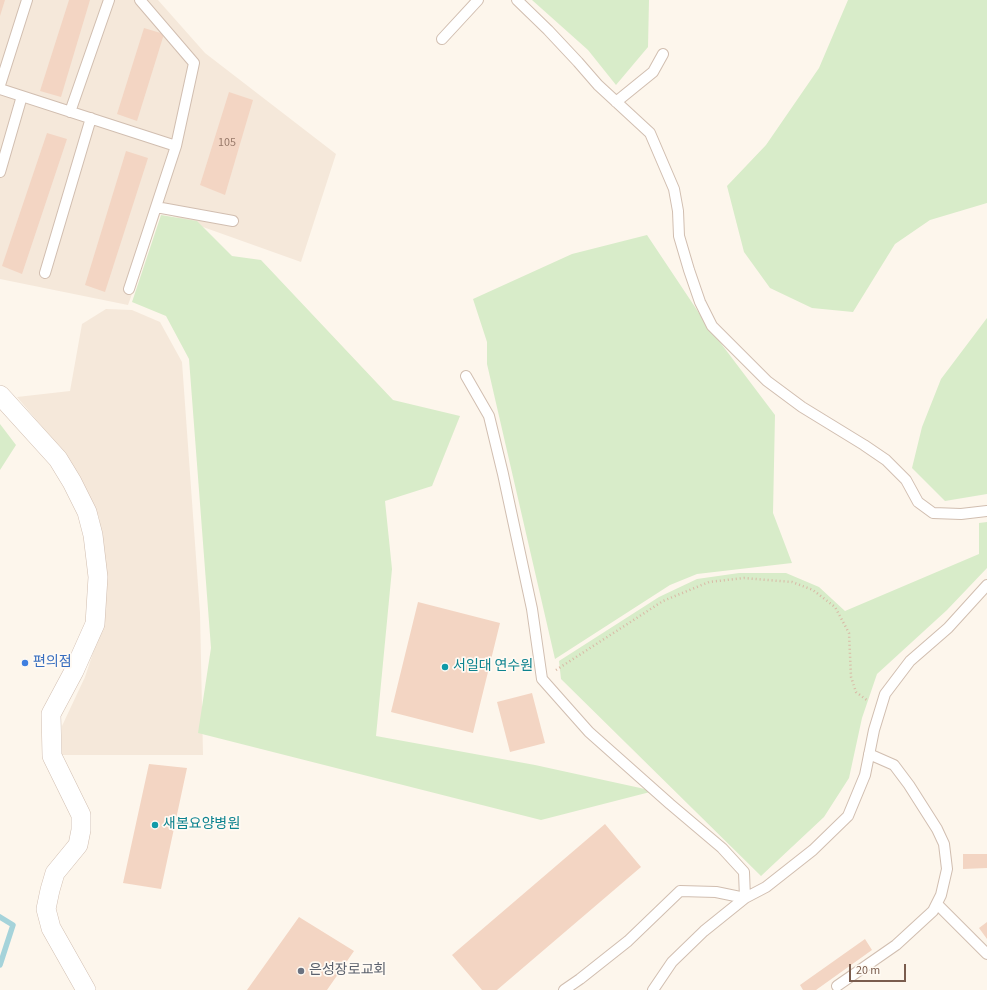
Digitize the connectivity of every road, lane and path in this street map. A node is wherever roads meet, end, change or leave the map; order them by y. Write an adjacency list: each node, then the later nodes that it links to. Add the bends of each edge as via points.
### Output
1 (27, 0): 8 (lane)
2 (109, 0): 12 (lane)
3 (140, 0): 14 (lane, via 194,63)
4 (478, 0): 6 (lane)
5 (517, 0): 11 (lane)
6 (442, 39)
7 (663, 54): 11 (lane, via 653,72)
8 (0, 85)
9 (0, 89): 10 (lane)
10 (22, 96): 12 (lane); 15 (lane)
11 (616, 102): 22 (lane, via 650,133 664,163 674,189 679,236 688,270 712,326 767,381 802,407 886,460 906,480 918,502 933,513 961,514)
12 (70, 112): 13 (lane)
13 (91, 118): 14 (lane); 18 (lane)
14 (176, 146): 16 (lane)
15 (0, 172)
16 (156, 207): 17 (lane); 19 (lane)
17 (233, 221)
18 (45, 273)
19 (129, 289)
20 (466, 376): 24 (lane, via 489,416 504,474 532,609)
21 (0, 395): 31 (street, via 58,459 87,512 93,535 98,577 95,624 74,672 51,714 52,756 81,815 82,830 78,845 55,873 46,909 51,928)
22 (987, 511)
23 (987, 585): 25 (lane, via 948,628 910,661 885,694)
24 (542, 679): 25 (path, via 664,601 709,582 744,578 792,582 813,590 835,607 849,633 851,677 856,692); 27 (lane, via 589,732 722,848 744,872)
25 (880, 710): 26 (lane)
26 (869, 754): 27 (lane, via 865,775 848,816 813,850 766,888); 28 (lane, via 894,765 937,829 944,844 947,869 941,896)
27 (745, 898): 32 (lane, via 716,892 680,891 628,941); 33 (lane, via 704,931 672,962)
28 (936, 904): 29 (lane); 30 (lane, via 933,911 896,945)
29 (987, 954)
30 (837, 986)
31 (86, 990)
32 (564, 990)
33 (653, 990)

